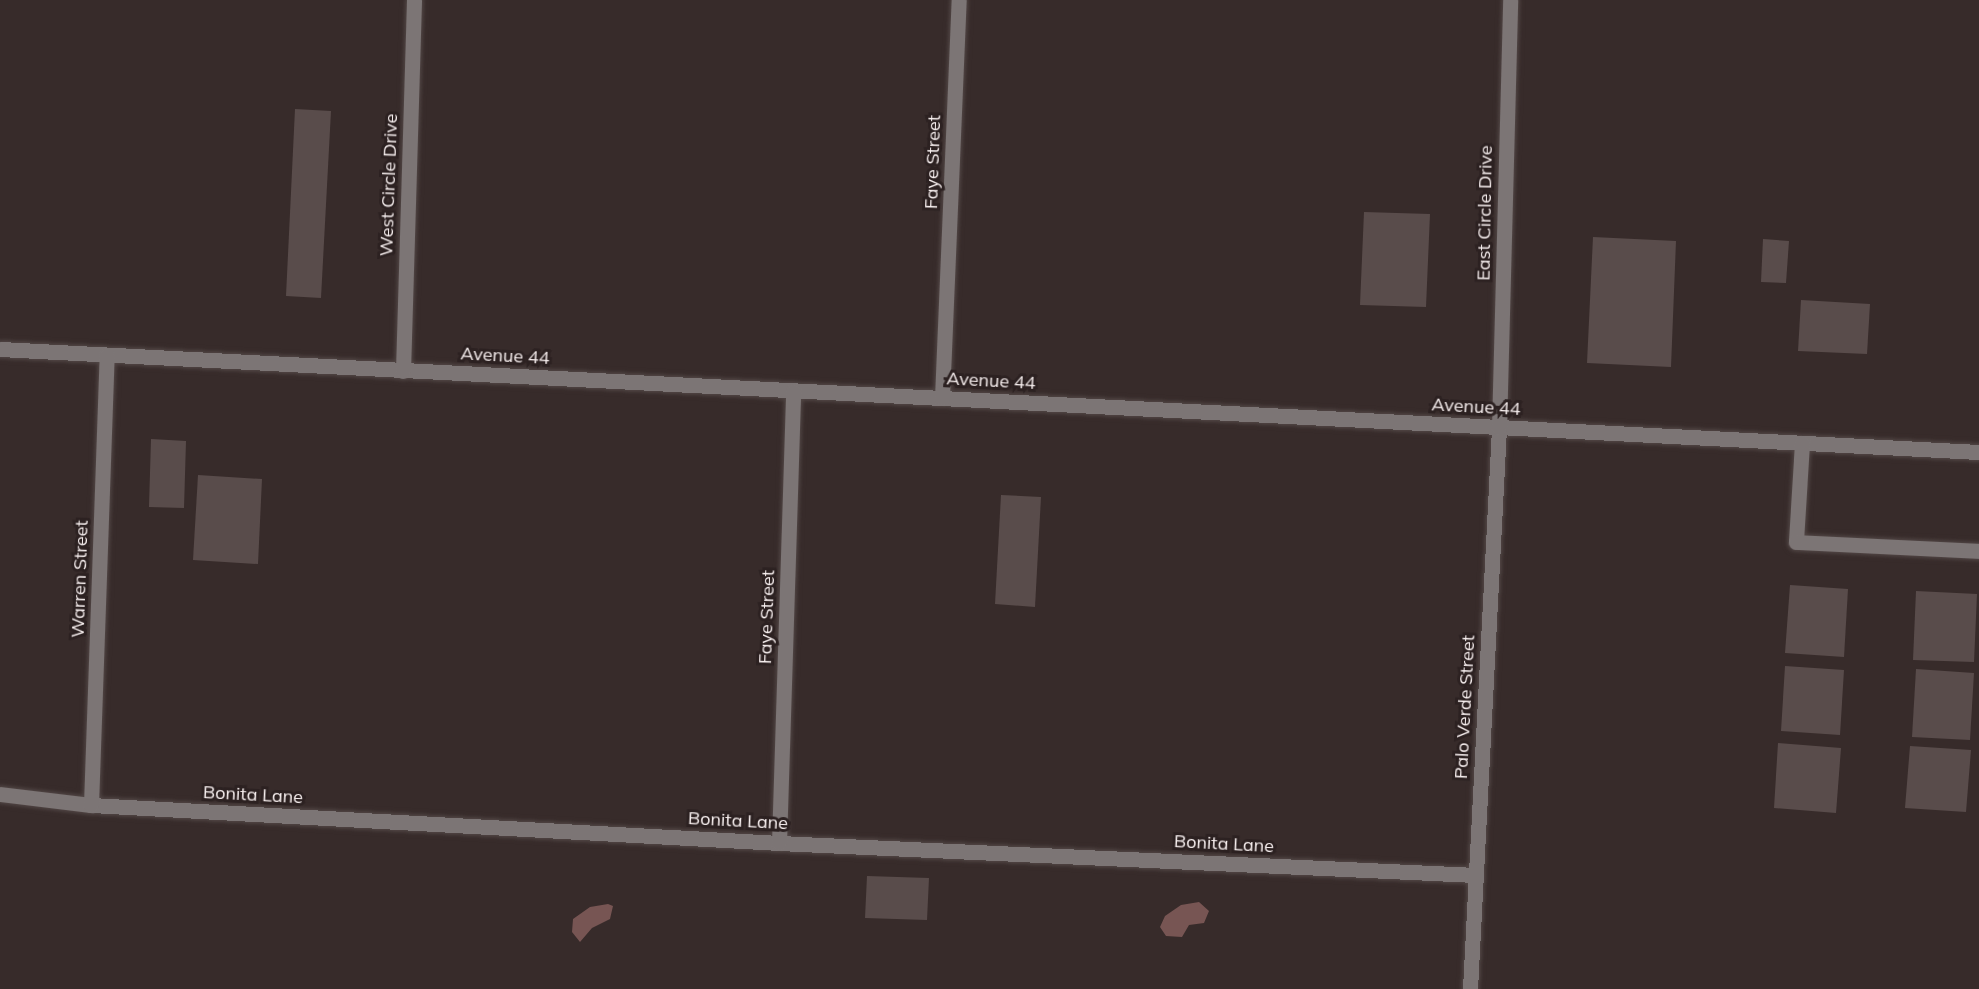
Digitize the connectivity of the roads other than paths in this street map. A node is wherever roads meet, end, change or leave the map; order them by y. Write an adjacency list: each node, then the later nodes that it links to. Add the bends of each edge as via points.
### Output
1 (414, 0): 6 (street, West Circle Drive)
2 (959, 0): 8 (street, Faye Street)
3 (1510, 0): 9 (street, East Circle Drive)
4 (0, 349): 5 (street, Avenue 44)
5 (107, 355): 6 (street, Avenue 44); 14 (street, Warren Street)
6 (403, 371): 7 (street, Avenue 44)
7 (793, 391): 8 (street, Avenue 44); 15 (street, Faye Street)
8 (942, 398): 9 (street, Avenue 44)
9 (1499, 428): 10 (street, Avenue 44); 16 (street, Palo Verde Street)
10 (1802, 443): 11 (street, Avenue 44); 12 (street, via 1796,542)
11 (1979, 452)
12 (1979, 551)
13 (0, 794): 14 (street, Bonita Lane)
14 (91, 805): 15 (street, Bonita Lane)
15 (779, 843): 16 (street, Bonita Lane)
16 (1476, 875): 17 (street, Palo Verde Street)
17 (1470, 989)

